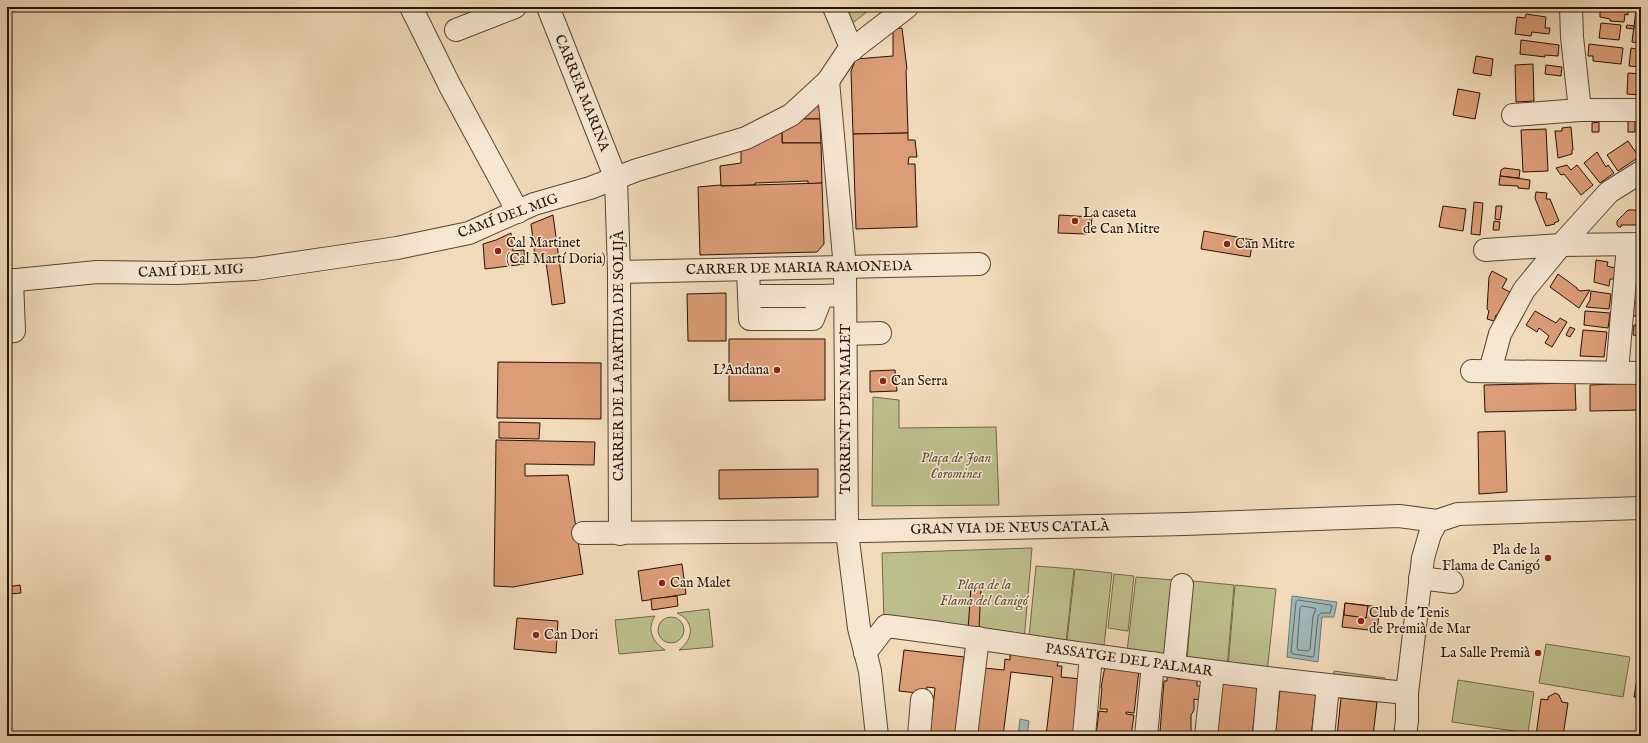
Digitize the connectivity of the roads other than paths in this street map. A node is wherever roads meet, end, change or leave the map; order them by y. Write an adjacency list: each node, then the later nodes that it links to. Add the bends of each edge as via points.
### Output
1 (411, 7): 15 (street)
2 (515, 7): 7 (street)
3 (548, 7): 14 (street, CARRER MARINA)
4 (834, 7): 8 (street, via 838,22)
5 (907, 7): 8 (street, CAMÍ DEL MIG)
6 (1571, 7): 10 (street)
7 (456, 30)
8 (852, 50): 9 (street, CAMÍ DEL MIG, via 846,54)
9 (828, 81): 14 (street, CAMÍ DEL MIG, via 791,115 746,138 637,170); 20 (street, TORRENT D'EN MALET)
10 (1580, 110): 11 (street); 12 (street)
11 (1641, 110)
12 (1513, 115)
13 (1641, 172): 16 (street, via 1609,192)
14 (616, 179): 15 (street, CAMÍ DEL MIG, via 534,204); 22 (street, CARRER DE LA PARTIDA DE SOLIJÀ)
15 (518, 212): 23 (street, CAMÍ DEL MIG, via 469,233 397,248 255,269 178,273 96,272)
16 (1561, 245): 17 (street); 18 (street); 31 (street, via 1524,290 1481,371)
17 (1635, 245): 31 (street)
18 (1485, 250)
19 (979, 264): 20 (street, CARRER DE MARIA RAMONEDA)
20 (845, 268): 21 (street, CARRER DE MARIA RAMONEDA); 24 (street, TORRENT D'EN MALET)
21 (748, 270): 22 (street, CARRER DE MARIA RAMONEDA); 25 (street)
22 (619, 272): 37 (street, CARRER DE LA PARTIDA DE SOLIJÀ)
23 (9, 281): 28 (street, via 14,331)
24 (845, 295): 26 (street); 30 (street, TORRENT D'EN MALET)
25 (775, 296): 26 (street); 27 (street); 27 (street, via 750,319)
26 (822, 296): 27 (street, via 813,319)
27 (782, 319)
28 (7, 332)
29 (880, 333): 30 (street)
30 (846, 334): 35 (street, TORRENT D'EN MALET)
31 (1617, 372): 32 (street)
32 (1641, 372)
33 (1641, 508): 34 (street, via 1458,514)
34 (1437, 521): 35 (street, GRAN VIA DE NEUS CATALÀ, via 1398,516); 38 (street, via 1427,544)
35 (847, 532): 37 (street, GRAN VIA DE NEUS CATALÀ); 42 (street, TORRENT D'EN MALET, via 859,628)
36 (582, 533): 37 (street, GRAN VIA DE NEUS CATALÀ)
37 (620, 534)
38 (1420, 578): 39 (street); 49 (street)
39 (1452, 582)
40 (1182, 585): 45 (street)
41 (978, 638): 42 (street, PASSATGE DEL PALMAR, via 886,626); 43 (street, PASSATGE DEL PALMAR); 53 (street)
42 (865, 653): 51 (street, TORRENT D'EN MALET, via 870,671)
43 (1091, 655): 44 (street, PASSATGE DEL PALMAR); 54 (street)
44 (1153, 663): 45 (street, PASSATGE DEL PALMAR); 55 (street)
45 (1174, 666): 46 (street, PASSATGE DEL PALMAR)
46 (1213, 672): 47 (street, PASSATGE DEL PALMAR); 56 (street)
47 (1269, 679): 48 (street, PASSATGE DEL PALMAR); 57 (street)
48 (1328, 686): 49 (street, PASSATGE DEL PALMAR); 58 (street)
49 (1407, 693): 59 (street)
50 (922, 700): 52 (street)
51 (878, 736)
52 (918, 736)
53 (966, 736)
54 (1084, 736)
55 (1146, 736)
56 (1206, 736)
57 (1264, 736)
58 (1323, 736)
59 (1405, 736)

